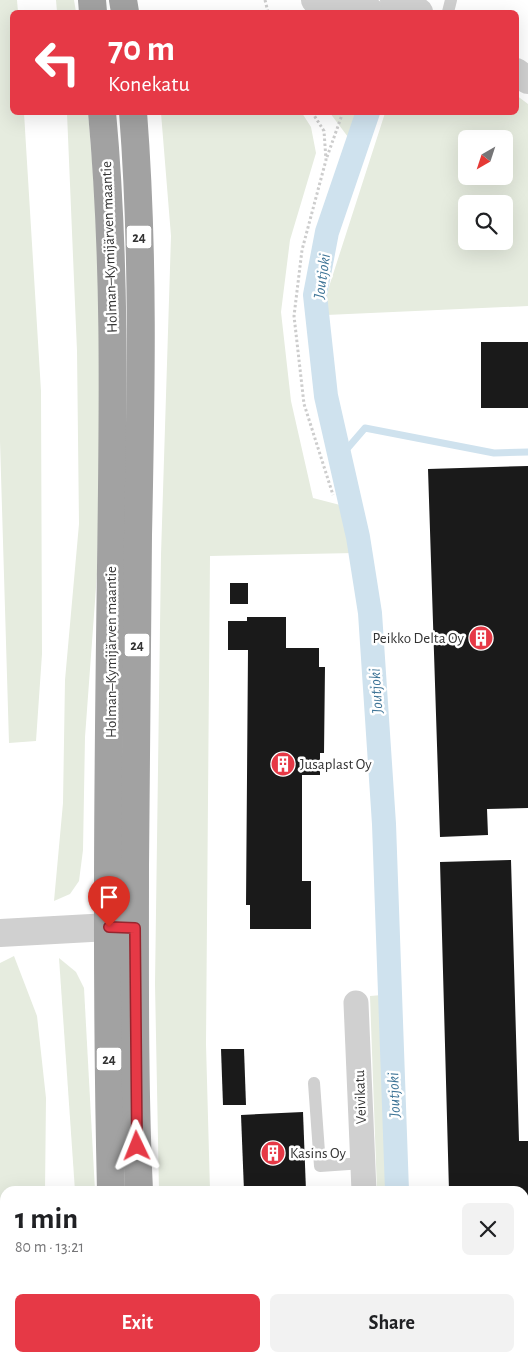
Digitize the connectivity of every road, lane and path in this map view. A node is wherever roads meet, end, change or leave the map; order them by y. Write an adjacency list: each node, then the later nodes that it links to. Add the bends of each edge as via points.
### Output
1 (394, 0): 4 (street)
2 (333, 2): 3 (street)
3 (363, 10)
4 (415, 10)
5 (102, 115): 11 (highway, Holman–Kymijärven maantie / 24, via 111,233)
6 (133, 115): 11 (highway, Holman–Kymijärven maantie / 24, via 141,361 137,621)
7 (314, 115): 9 (path, via 324,131)
8 (342, 115): 9 (path)
9 (326, 160): 10 (path, via 302,250 294,316 304,404)
10 (333, 495)
11 (122, 928): 12 (street); 16 (highway, Holman–Kymijärven maantie / 24, via 109,1096); 17 (highway, Holman–Kymijärven maantie / 24)
12 (0, 933)
13 (356, 1003): 15 (street, Veivikatu)
14 (314, 1083): 15 (lane, via 320,1166)
15 (363, 1163): 18 (street, Veivikatu)
16 (111, 1186)
17 (139, 1186)
18 (364, 1186)

